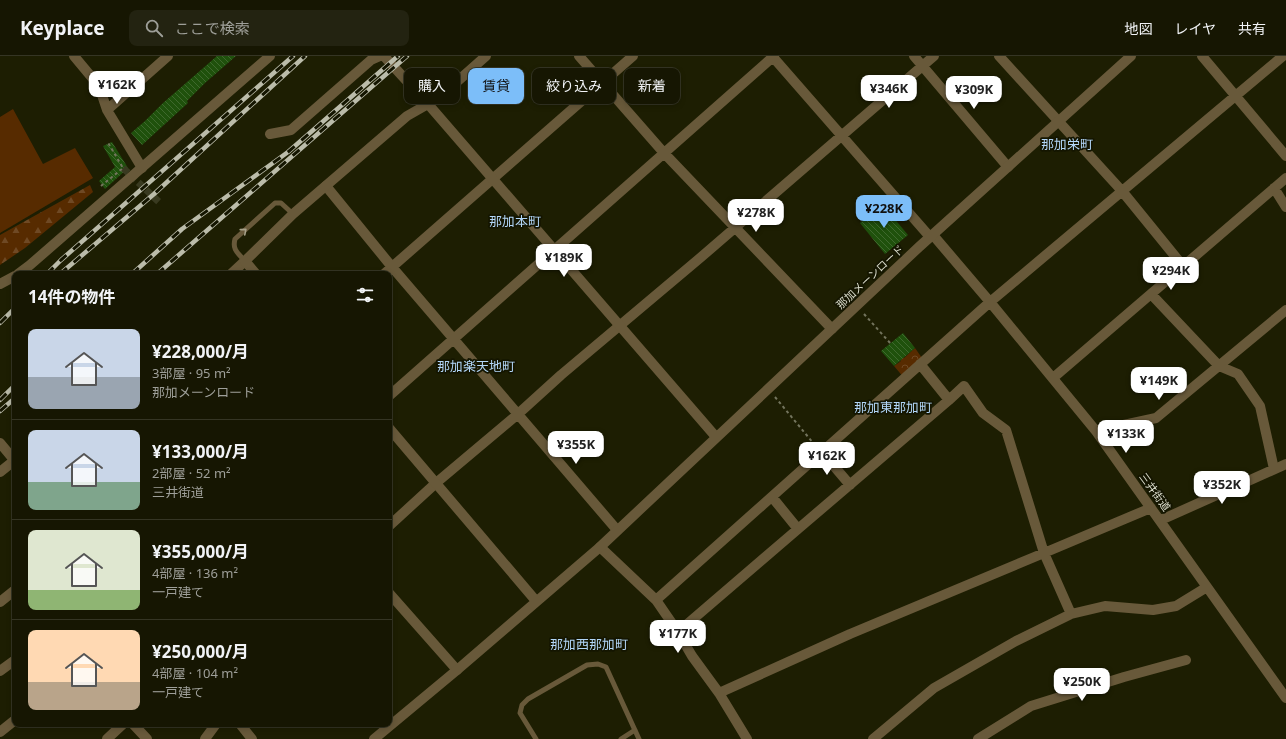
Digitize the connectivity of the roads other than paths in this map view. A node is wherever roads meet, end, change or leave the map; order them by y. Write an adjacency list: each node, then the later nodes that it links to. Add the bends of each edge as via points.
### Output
1 (74, 56): 25 (street, via 99,86)
2 (168, 56): 25 (street)
3 (270, 56): 32 (street)
4 (380, 56): 27 (street, via 370,60 291,130)
5 (384, 56): 19 (street)
6 (486, 56): 20 (street)
7 (579, 56): 17 (street)
8 (633, 56): 18 (street)
9 (773, 56): 28 (street, 三井街道); 29 (street)
10 (914, 56): 16 (street)
11 (934, 56): 16 (street)
12 (999, 56): 26 (street)
13 (1132, 56): 26 (street, 那加メーンロード)
14 (1202, 56): 21 (street)
15 (1283, 56): 21 (street)
16 (923, 66): 28 (street); 31 (street)
17 (589, 68)
18 (616, 71)
19 (404, 78)
20 (460, 80)
21 (1236, 96): 30 (street); 37 (street)
22 (616, 99): 29 (street)
23 (428, 104): 34 (street); 35 (street, via 407,116)
24 (578, 104): 34 (street)
25 (107, 110): 32 (street)
26 (1058, 122): 31 (street, 那加メーンロード); 37 (street)
27 (270, 134)
28 (842, 136): 40 (street); 41 (street, 三井街道)
29 (664, 153): 40 (street); 42 (street)
30 (1286, 156)
31 (1008, 167): 41 (street, 那加メーンロード)
32 (142, 168): 46 (street)
33 (1286, 178): 36 (street)
34 (493, 179): 42 (street); 45 (street)
35 (326, 186): 39 (street); 45 (street)
36 (1274, 188): 38 (street); 44 (street)
37 (1122, 191): 44 (street); 53 (street)
38 (1286, 207)
39 (293, 214): 43 (street); 43 (lane, one-way to 39, via 233,245 235,238 275,203 281,203)
40 (736, 228): 55 (street); 56 (street)
41 (932, 236): 53 (street, 三井街道); 56 (street, 那加メーンロード)
42 (554, 250): 55 (street); 57 (street)
43 (245, 261): 47 (street); 48 (street)
44 (1183, 266): 52 (street)
45 (392, 267): 49 (street); 57 (street)
46 (22, 271)
47 (235, 271)
48 (253, 271)
49 (387, 271)
50 (12, 278): 51 (street)
51 (0, 284)
52 (1151, 294): 59 (street); 60 (street)
53 (990, 302): 58 (street); 60 (street, 三井街道)
54 (1286, 310): 59 (street)
55 (620, 326): 63 (street); 66 (street)
56 (832, 329): 66 (street, 那加メーンロード)
57 (454, 338): 61 (street); 63 (street)
58 (920, 364): 62 (street); 68 (street)
59 (1219, 366): 64 (street, via 1156,418); 72 (street, via 1238,374 1260,406)
60 (1053, 378): 64 (street, 三井街道)
61 (392, 393)
62 (949, 400): 75 (street); 83 (street, via 964,386 983,413 1006,430)
63 (518, 414): 74 (street); 81 (street)
64 (1096, 431): 77 (street, 三井街道)
65 (392, 432): 74 (street)
66 (716, 437): 81 (street, 那加メーンロード)
67 (0, 443): 69 (street)
68 (822, 452): 75 (street); 76 (street)
69 (12, 457)
70 (12, 463): 73 (street)
71 (1286, 464): 72 (street)
72 (1274, 469): 78 (street)
73 (0, 472)
74 (436, 483): 79 (street); 88 (street)
75 (850, 485): 80 (street)
76 (772, 497): 80 (street); 87 (street)
77 (1151, 508): 78 (street, 三井街道); 83 (street)
78 (1161, 520): 84 (street, 三井街道)
79 (392, 523)
80 (798, 529): 91 (street)
81 (617, 530): 82 (street, 那加メーンロード)
82 (600, 547): 87 (street); 88 (street, 那加メーンロード)
83 (1044, 554): 90 (street); 96 (street, via 850,634)
84 (1207, 588): 90 (street, via 1176,606 1153,610 1105,606); 97 (street, 三井街道)
85 (12, 592): 89 (street)
86 (392, 596): 94 (street)
87 (656, 600): 91 (street)
88 (536, 601): 94 (street, 那加メーンロード)
89 (0, 602)
90 (1071, 614): 116 (street, via 1016,641 934,688)
91 (678, 632): 96 (street, via 692,656)
92 (1186, 660): 117 (street, via 1031,706)
93 (12, 662): 95 (street)
94 (457, 670): 99 (street)
95 (0, 671)
96 (720, 693): 115 (street)
97 (1286, 698)
98 (12, 722): 106 (street)
99 (392, 724)
100 (120, 727): 107 (street)
101 (136, 727): 108 (street)
102 (214, 727): 109 (street)
103 (242, 727): 110 (street)
104 (388, 727): 111 (street)
105 (635, 730): 112 (lane, via 606,667 598,664 587,665 528,698 522,705 520,713); 113 (lane); 114 (lane)
106 (0, 732)
107 (107, 739)
108 (147, 739)
109 (205, 739)
110 (252, 739)
111 (374, 739)
112 (536, 739)
113 (621, 739)
114 (639, 739)
115 (748, 739)
116 (873, 739)
117 (978, 739)

